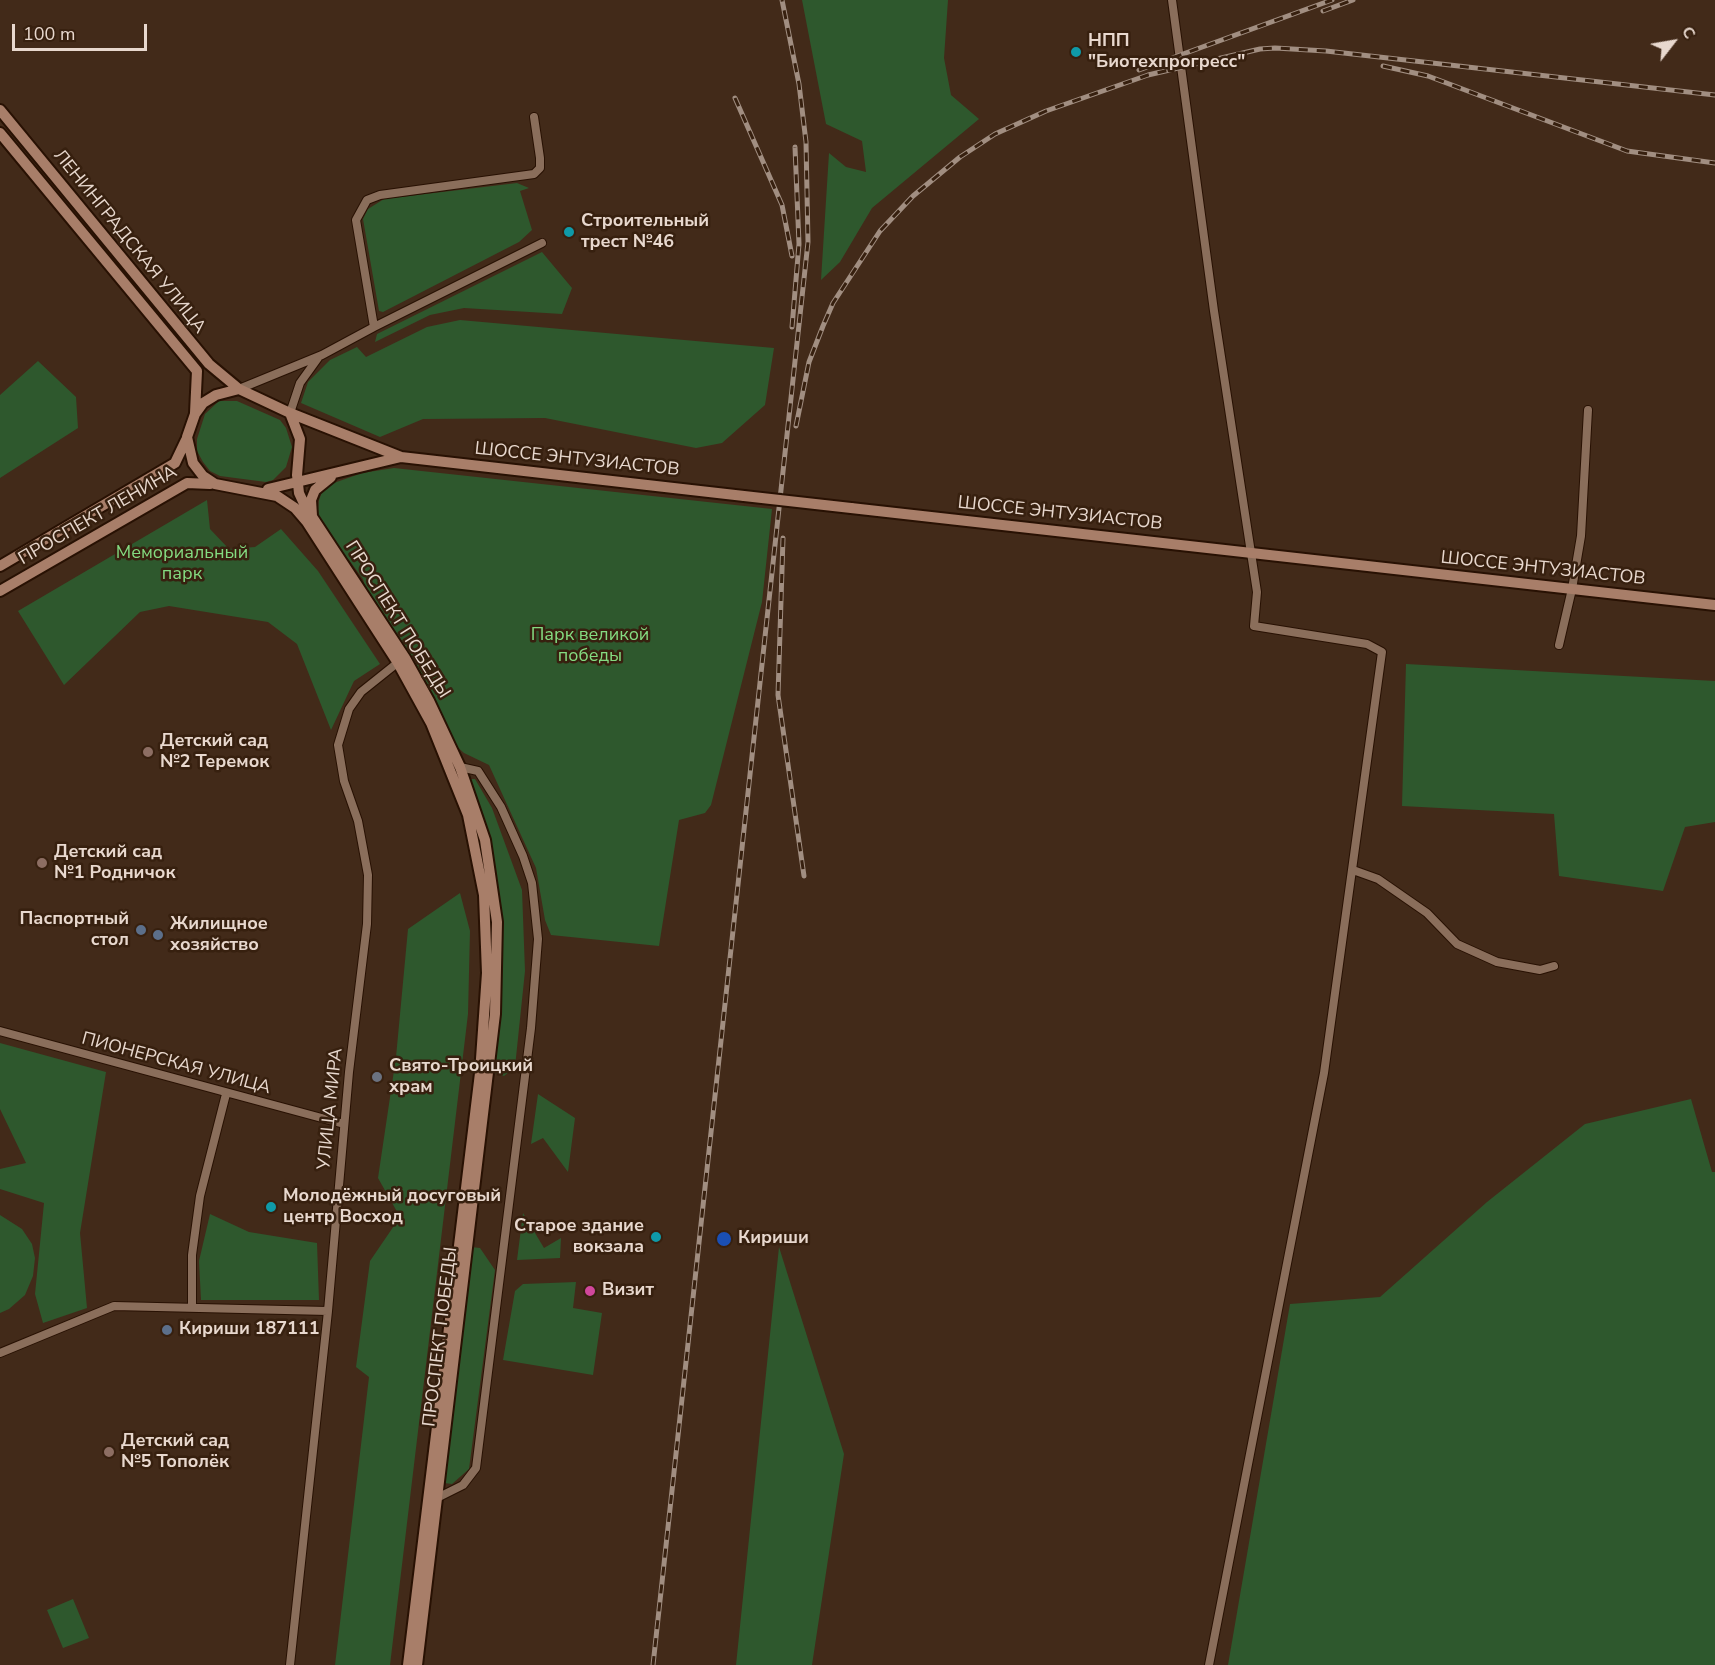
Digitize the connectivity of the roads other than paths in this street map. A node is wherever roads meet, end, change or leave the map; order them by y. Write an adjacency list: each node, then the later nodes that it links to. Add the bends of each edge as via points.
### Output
1 (1172, 0): 21 (street)
2 (0, 111): 8 (main road, ЛЕНИНГРАДСКАЯ УЛИЦА, via 209,364)
3 (534, 117): 6 (street, via 540,168 534,174 380,195 368,200 360,210 356,220)
4 (0, 134): 11 (main road, ЛЕНИНГРАДСКАЯ УЛИЦА, via 196,371)
5 (542, 243): 6 (street)
6 (374, 327): 7 (street)
7 (321, 355): 8 (street); 10 (street, via 300,383)
8 (239, 389): 10 (main road); 11 (main road, via 216,395)
9 (1588, 410): 23 (street, via 1581,536)
10 (290, 413): 13 (main road); 14 (main road, via 300,439)
11 (195, 414): 12 (main road)
12 (187, 437): 17 (main road, via 193,463); 22 (main road, ПРОСПЕКТ ЛЕНИНА, via 175,463)
13 (401, 457): 15 (main road); 21 (main road, ШОССЕ ЭНТУЗИАСТОВ, bridge)
14 (296, 464): 16 (main road); 18 (main road)
15 (339, 472): 16 (main road); 20 (main road, via 315,489)
16 (297, 481): 18 (main road); 20 (main road)
17 (215, 484): 19 (main road); 24 (main road, ПРОСПЕКТ ЛЕНИНА, via 187,483)
18 (268, 489): 19 (main road)
19 (247, 491): 20 (main road, via 277,496)
20 (310, 521): 27 (main road, ПРОСПЕКТ ПОБЕДЫ)
21 (1249, 552): 23 (main road, ШОССЕ ЭНТУЗИАСТОВ); 29 (street, via 1257,592 1254,626 1367,644 1382,652)
22 (0, 566)
23 (1572, 589): 25 (main road, ШОССЕ ЭНТУЗИАСТОВ); 26 (street)
24 (0, 591)
25 (1715, 605)
26 (1559, 645)
27 (401, 660): 28 (main road, ПРОСПЕКТ ПОБЕДЫ, via 429,701); 33 (street, УЛИЦА МИРА, via 361,692 349,709 338,745 368,875 367,924); 39 (main road, ПРОСПЕКТ ПОБЕДЫ, via 468,815 484,895 487,935 479,1084)
28 (460, 767): 37 (main road, ПРОСПЕКТ ПОБЕДЫ, via 488,857 495,900 498,967); 37 (street, via 478,771 501,807 532,883 538,939 531,1028 476,1468 463,1485)
29 (1353, 870): 30 (street, via 1378,879 1427,913 1456,944 1497,962 1540,969); 41 (street, via 1324,1073)
30 (1554, 966)
31 (0, 1031): 32 (street, ПИОНЕРСКАЯ УЛИЦА)
32 (226, 1094): 33 (street, ПИОНЕРСКАЯ УЛИЦА); 34 (street, via 200,1196 192,1255)
33 (344, 1124): 35 (street, УЛИЦА МИРА)
34 (192, 1308): 35 (street); 36 (street, via 114,1306)
35 (328, 1311): 38 (street, УЛИЦА МИРА)
36 (0, 1353)
37 (437, 1498): 40 (main road, ПРОСПЕКТ ПОБЕДЫ)
38 (290, 1665)
39 (408, 1665)
40 (417, 1665)
41 (1209, 1665)

